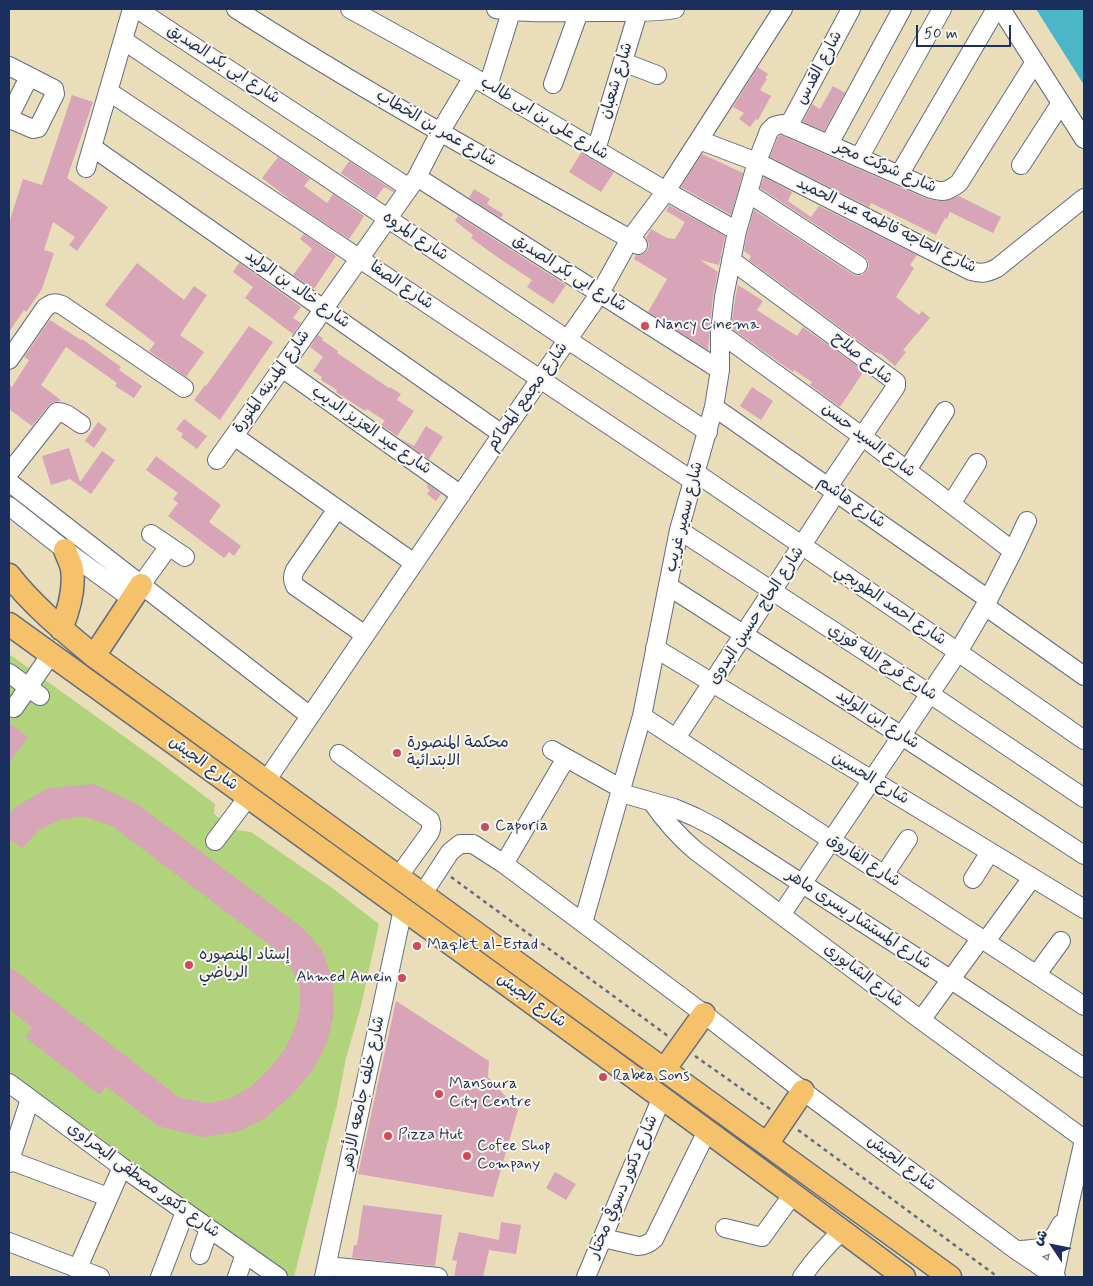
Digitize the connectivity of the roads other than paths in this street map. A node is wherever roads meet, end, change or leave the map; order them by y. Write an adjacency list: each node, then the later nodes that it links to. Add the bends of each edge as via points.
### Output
1 (132, 9): 15 (street)
2 (137, 9): 38 (street, شارع ابى بكر الصديق)
3 (236, 9): 27 (street, شارع عمر بن الخطاب)
4 (350, 9): 21 (street, شارع على بن ابى طالب)
5 (675, 9): 14 (street)
6 (783, 9): 29 (street, شارع مجمع المحاكم)
7 (851, 9): 26 (street, شارع القدس)
8 (902, 9): 30 (street)
9 (942, 9): 33 (street)
10 (996, 9): 37 (street)
11 (1001, 9): 17 (street)
12 (507, 10): 13 (street); 23 (street)
13 (572, 11): 14 (street); 22 (street)
14 (634, 11): 16 (street, شارع شعبان)
15 (123, 40): 24 (street); 42 (street, شارع المروه)
16 (623, 62): 19 (street); 32 (street, شارع شعبان)
17 (1035, 62): 25 (street); 37 (street, شارع شوكت مجر, via 959,183 941,192)
18 (9, 66): 20 (street)
19 (657, 75)
20 (29, 77)
21 (473, 77): 23 (street, شارع على بن ابى طالب); 27 (street, شارع المدينه المنورة)
22 (553, 84)
23 (488, 86): 32 (street, شارع على بن ابى طالب)
24 (108, 91): 31 (street); 45 (street, شارع الصفا)
25 (1062, 103): 28 (street); 35 (street)
26 (788, 127): 30 (street, شارع شوكت مجر); 34 (street, شارع سمير غريب, via 782,124 769,131)
27 (440, 132): 38 (street, شارع المدينه المنورة); 44 (street, شارع عمر بن الخطاب)
28 (1084, 139)
29 (699, 140): 34 (street, شارع الحاجه فاطمه عبد الحميد); 39 (street, شارع مجمع المحاكم)
30 (829, 144): 33 (street, شارع شوكت مجر)
31 (92, 147): 36 (street); 49 (street, شارع خالد بن الوليد)
32 (596, 150): 39 (street, شارع على بن ابى طالب)
33 (859, 158): 37 (street, شارع شوكت مجر)
34 (757, 162): 40 (street, شارع سمير غريب); 41 (street, شارع الحاجه فاطمه عبد الحميد, via 980,273 997,268)
35 (1021, 164)
36 (86, 168)
37 (899, 175)
38 (413, 182): 42 (street, شارع المدينه المنورة); 48 (street, شارع ابى بكر الصديق)
39 (666, 191): 43 (street, شارع على بن ابى طالب); 44 (street, شارع مجمع المحاكم)
40 (748, 193): 43 (street, شارع سمير غريب); 47 (street)
41 (1084, 198)
42 (388, 219): 45 (street, شارع المدينه المنورة); 51 (street, شارع المروه)
43 (737, 231): 46 (street, شارع سمير غريب)
44 (634, 242): 48 (street, شارع مجمع المحاكم)
45 (360, 259): 49 (street, شارع المدينه المنورة); 55 (street, شارع الصفا)
46 (731, 260): 50 (street, شارع سمير غريب); 63 (street, شارع صلاح, via 896,382)
47 (858, 265)
48 (600, 293): 51 (street, شارع مجمع المحاكم); 54 (street, شارع ابى بكر الصديق)
49 (324, 309): 53 (street, شارع المدينه المنورة); 61 (street, شارع خالد بن الوليد)
50 (720, 333): 54 (street, شارع سمير غريب); 63 (street, شارع السيد حسن)
51 (568, 340): 55 (street, شارع مجمع المحاكم); 60 (street, شارع المروه)
52 (9, 360): 56 (street, via 46,308 56,302)
53 (282, 368): 62 (street, شارع المدينه المنورة); 71 (street, شارع عبد العزيز الديب)
54 (720, 370): 57 (street, شارع سمير غريب)
55 (540, 379): 61 (street, شارع مجمع المحاكم); 68 (street, شارع الصفا)
56 (184, 388)
57 (714, 407): 60 (street, شارع سمير غريب); 70 (street, شارع هاشم)
58 (946, 411): 66 (street)
59 (81, 424): 67 (street, via 57,412)
60 (708, 432): 68 (street, شارع سمير غريب)
61 (502, 434): 71 (street, شارع مجمع المحاكم)
62 (234, 436): 64 (street, شارع المدينه المنورة); 74 (street)
63 (863, 437): 66 (street, شارع السيد حسن); 70 (street, شارع صلاح)
64 (217, 460)
65 (977, 463): 72 (street)
66 (907, 470): 72 (street, شارع السيد حسن)
67 (9, 473)
68 (695, 477): 76 (street, شارع سمير غريب); 79 (street, شارع احمد الطوبجي)
69 (9, 482): 87 (street)
70 (832, 490): 79 (street, شارع الحاج حسين البدوى); 88 (street, شارع هاشم)
71 (461, 495): 83 (street, شارع مجمع المحاكم)
72 (950, 504): 81 (street, شارع السيد حسن)
73 (9, 506): 80 (street)
74 (338, 509): 83 (street); 91 (street, via 295,570 292,581)
75 (1027, 521): 81 (street)
76 (679, 530): 85 (street, شارع سمير غريب); 86 (street, شارع فرج الله فوزي)
77 (151, 534): 78 (street)
78 (169, 546): 82 (street); 87 (street)
79 (802, 546): 86 (street, شارع الحاج حسين البدوى); 94 (street, شارع احمد الطوبجي)
80 (65, 550): 87 (street); 90 (main road, via 72,568 72,589 69,610)
81 (1014, 551): 88 (street)
82 (185, 557)
83 (414, 563): 91 (street, شارع مجمع المحاكم)
84 (9, 575): 90 (main road, شارع الجيش)
85 (668, 586): 92 (street, شارع ابن الوليد); 93 (street, شارع سمير غريب)
86 (773, 591): 92 (street, شارع الحاج حسين البدوى); 101 (street, شارع فرج الله فوزي)
87 (136, 592): 96 (main road); 103 (street)
88 (986, 602): 94 (street); 98 (street, شارع هاشم)
89 (9, 624): 95 (main road, شارع الجيش)
90 (61, 629): 96 (main road, شارع الجيش)
91 (365, 635): 103 (street, شارع مجمع المحاكم)
92 (744, 635): 99 (street, شارع الحاج حسين البدوى); 105 (street, شارع ابن الوليد)
93 (655, 648): 99 (street, شارع الحسين); 104 (street, شارع سمير غريب)
94 (958, 652): 101 (street); 107 (street, شارع احمد الطوبجي)
95 (51, 654): 100 (street); 112 (main road, شارع الجيش)
96 (94, 656): 110 (main road, شارع الجيش)
97 (9, 673): 100 (street)
98 (1084, 676)
99 (712, 684): 106 (street, شارع الحاج حسين البدوى); 109 (street, شارع الحسين)
100 (34, 692): 102 (street)
101 (930, 694): 105 (street); 113 (street, شارع فرج الله فوزي)
102 (14, 708)
103 (310, 716): 110 (street, شارع مجمع المحاكم)
104 (642, 716): 106 (street, شارع الفاروق); 111 (street, شارع سمير غريب)
105 (902, 736): 109 (street); 119 (street, شارع ابن الوليد)
106 (676, 738): 116 (street, شارع الفاروق)
107 (1084, 740)
108 (339, 754): 122 (street, via 430,820 432,830)
109 (872, 780): 116 (street); 118 (street, شارع الحسين)
110 (266, 781): 122 (main road, شارع الجيش)
111 (621, 791): 114 (street, شارع المستشار يسرى ماهر); 120 (street, شارع المستشار يسرى ماهر, via 559,754); 130 (street, شارع سمير غريب)
112 (248, 796): 117 (street); 127 (main road, شارع الجيش)
113 (1084, 798)
114 (652, 802): 125 (street, شارع المستشار يسرى ماهر, via 681,811 716,828); 129 (street, شارع الشابورى, via 664,820 696,851)
115 (908, 839): 121 (street)
116 (831, 840): 121 (street, شارع الفاروق); 125 (street)
117 (215, 841)
118 (990, 852): 123 (street); 124 (street, شارع الحسين)
119 (1084, 855)
120 (504, 864): 126 (street, شارع الجيش, via 473,844 460,844 450,852); 130 (street, شارع الجيش)
121 (884, 875): 131 (street, شارع الفاروق)
122 (398, 877): 126 (main road, شارع الجيش)
123 (973, 878)
124 (1032, 878): 128 (street, شارع الحسين); 131 (street)
125 (802, 884): 129 (street); 134 (street, شارع المستشار يسرى ماهر)
126 (422, 895): 139 (main road, شارع الجيش)
127 (403, 909): 142 (main road, شارع الجيش); 165 (street, شارع خلف جامعه الأزهر)
128 (1084, 909)
129 (781, 915): 137 (street, شارع الشابورى)
130 (583, 923): 136 (street, شارع الجيش)
131 (983, 940): 133 (street, شارع الفاروق); 134 (street)
132 (1061, 941): 133 (street)
133 (1037, 974): 135 (street, شارع الفاروق)
134 (950, 980): 137 (street); 138 (street, شارع المستشار يسرى ماهر)
135 (1084, 1006)
136 (704, 1014): 139 (main road); 141 (street, شارع الجيش)
137 (921, 1020): 145 (street, شارع الشابورى)
138 (1084, 1068)
139 (664, 1070): 146 (main road, شارع الجيش)
140 (9, 1083): 143 (street, شارع دكتور مصطفى البحراوى)
141 (803, 1091): 146 (main road); 161 (street, شارع الجيش)
142 (662, 1097): 144 (main road, شارع الجيش); 159 (street, شارع دكتور دسوقي مختار)
143 (30, 1099): 148 (street); 149 (street, شارع دكتور مصطفى البحراوى)
144 (708, 1131): 150 (main road, شارع الجيش); 159 (street, via 650,1244 638,1246)
145 (1084, 1139): 154 (street)
146 (767, 1144): 147 (main road, شارع الجيش)
147 (786, 1158): 150 (main road, via 783,1171); 151 (main road, شارع الجيش)
148 (9, 1161): 152 (street)
149 (122, 1167): 152 (street); 155 (street, شارع دكتور مصطفى البحراوى)
150 (771, 1178): 153 (main road, شارع الجيش)
151 (818, 1181): 153 (main road); 174 (main road, شارع الجيش)
152 (108, 1197): 164 (street)
153 (799, 1198): 156 (street, via 762,1237); 158 (main road, شارع الجيش)
154 (1068, 1210): 161 (street, via 1051,1242 1036,1250); 175 (street)
155 (185, 1212): 157 (street, شارع دكتور مصطفى البحراوى); 167 (street)
156 (725, 1228)
157 (209, 1229): 162 (street, شارع دكتور مصطفى البحراوى); 163 (street)
158 (842, 1231): 172 (street); 173 (main road, شارع الجيش)
159 (603, 1238): 171 (street, شارع دكتور دسوقي مختار)
160 (9, 1242): 164 (street)
161 (1016, 1250): 175 (street, شارع الجيش)
162 (245, 1254): 168 (street); 169 (street, شارع دكتور مصطفى البحراوى)
163 (200, 1255)
164 (77, 1270): 166 (street)
165 (325, 1272): 170 (street)
166 (100, 1277)
167 (160, 1277)
168 (237, 1277)
169 (278, 1277)
170 (438, 1277)
171 (586, 1277)
172 (802, 1277)
173 (904, 1277)
174 (950, 1277)
175 (1055, 1277)

